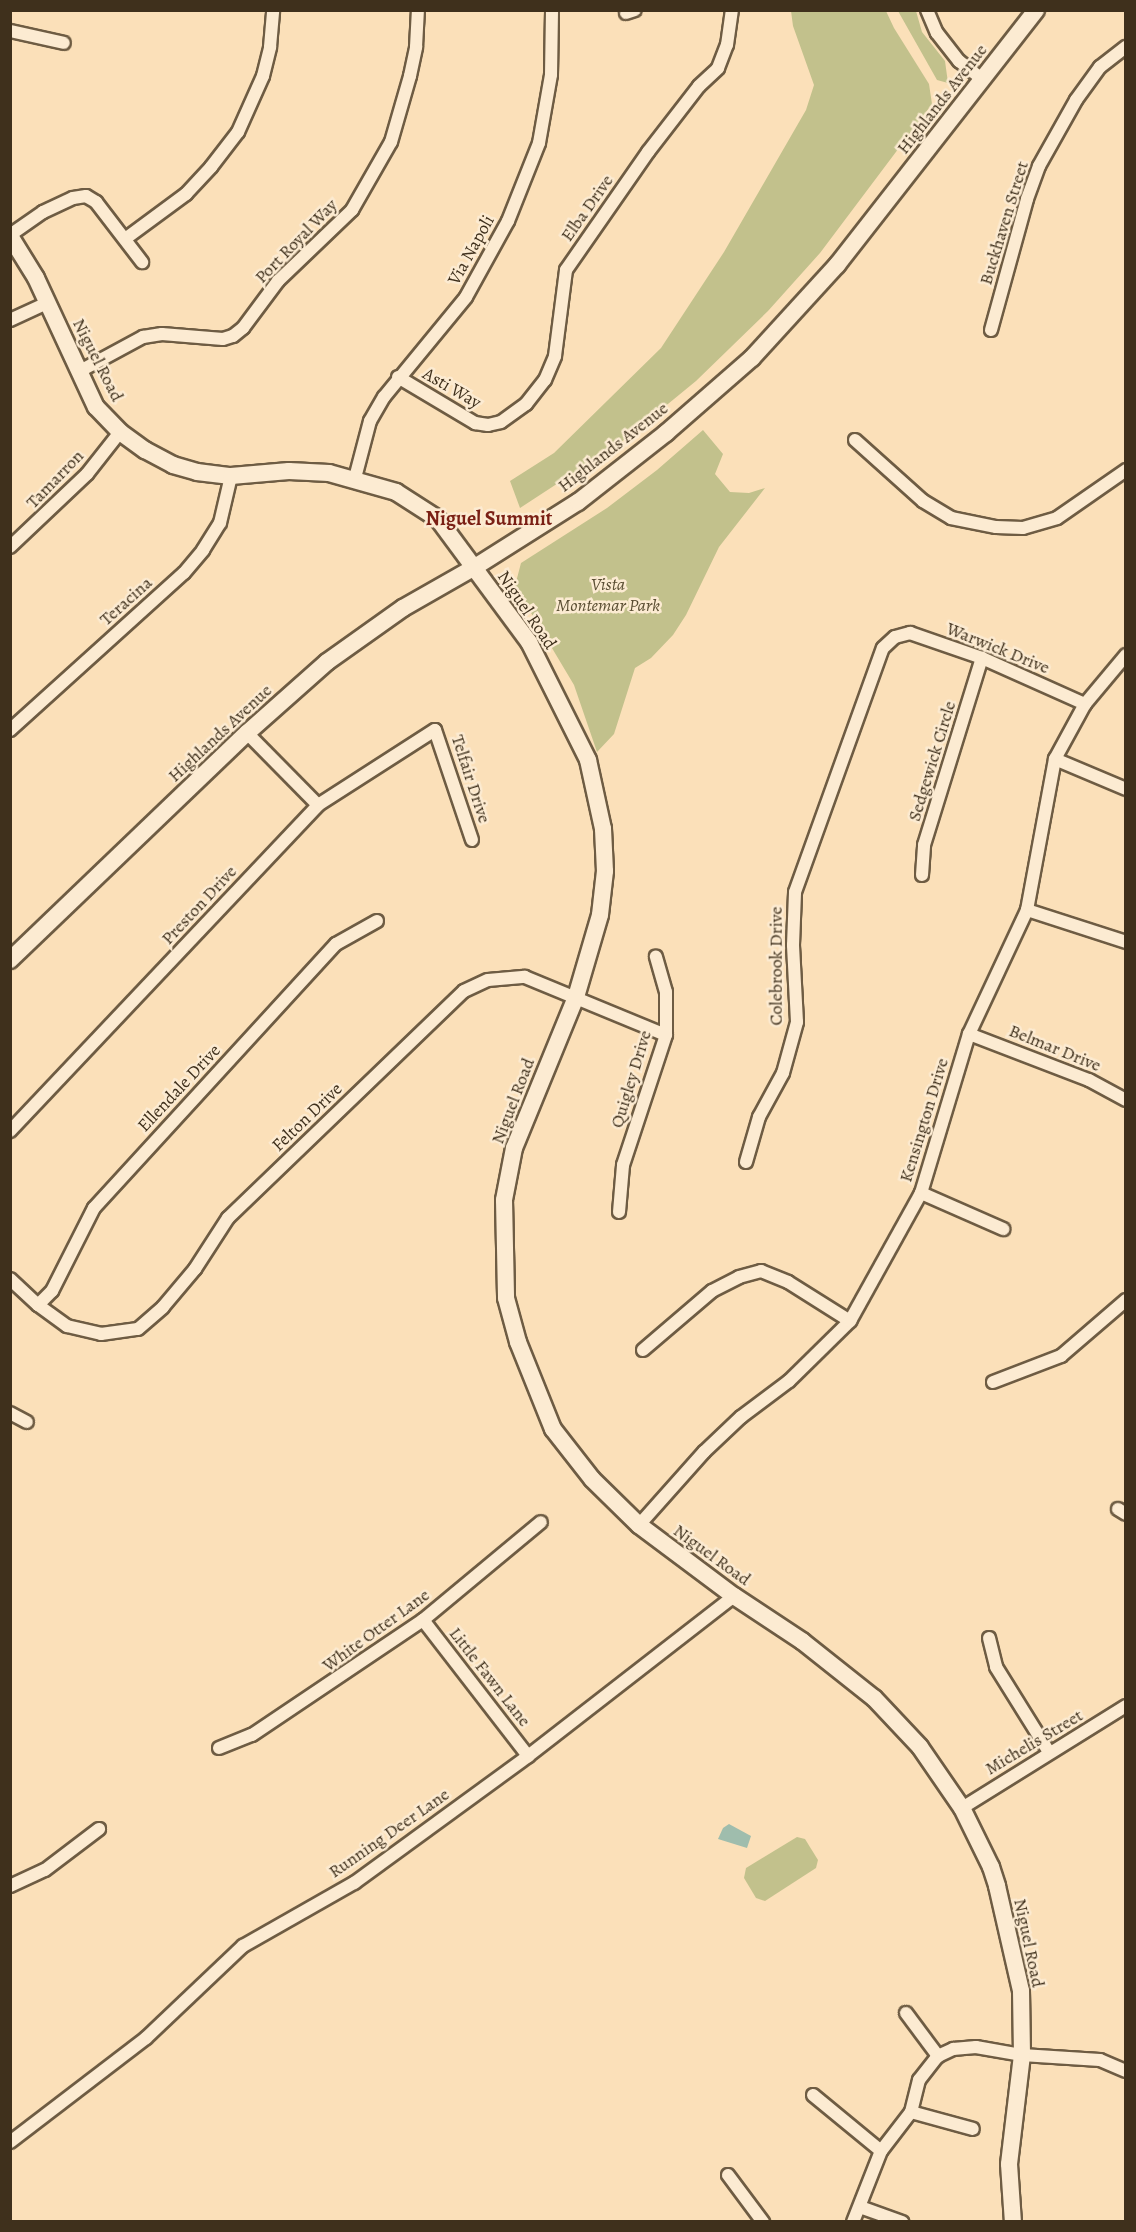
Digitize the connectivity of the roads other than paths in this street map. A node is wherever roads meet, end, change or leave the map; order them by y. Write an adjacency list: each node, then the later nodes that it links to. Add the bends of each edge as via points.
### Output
1 (273, 10): 12 (street, via 263,76 238,132 186,194)
2 (418, 10): 17 (street, Port Royal Way, via 412,66 391,142 352,210 278,281 243,328 223,339 162,334 143,337)
3 (552, 10): 18 (street, Via Napoli, via 551,75 539,143 508,221 466,297)
4 (732, 10): 19 (street, Elba Drive, via 727,45 718,68 655,143 566,270 555,356 545,380 526,404 501,422)
5 (927, 10): 10 (street, via 937,33 959,61)
6 (1036, 10): 10 (main road, Highlands Avenue)
7 (10, 31): 8 (street)
8 (64, 43)
9 (1125, 46): 16 (street, Buckhaven Street, via 1100,67 1076,100 1040,166 1027,199)
10 (982, 78): 26 (main road, Highlands Avenue, via 837,265 752,358 578,502)
11 (10, 235): 12 (street, via 43,212 86,196 96,202); 14 (main road, Niguel Road)
12 (125, 239): 13 (street)
13 (142, 262)
14 (47, 303): 15 (street); 17 (main road, Niguel Road)
15 (10, 320)
16 (991, 330)
17 (80, 370): 20 (main road, Niguel Road, via 96,406)
18 (398, 377): 19 (street, Asti Way, via 475,423); 24 (street, Via Napoli, via 370,421)
19 (488, 425)
20 (120, 432): 23 (main road, Niguel Road, via 173,465); 25 (street, Tamarron, via 79,483)
21 (855, 440): 22 (street, via 923,501 951,518 996,527 1023,528 1057,518)
22 (1125, 470)
23 (231, 476): 24 (main road, Niguel Road, via 290,471); 31 (street, Teracina, via 220,524 184,573)
24 (355, 478): 26 (main road, Niguel Road, via 417,503 438,519)
25 (10, 547)
26 (475, 567): 33 (main road, Highlands Avenue, via 403,608 327,662); 44 (main road, Niguel Road, via 529,642 588,760 603,829 605,871 600,915)
27 (895, 637): 29 (street, Warwick Drive, via 910,633); 49 (street, Colebrook Drive, via 883,648 795,892 797,1022 783,1073 759,1117)
28 (1125, 655): 30 (street, Kensington Drive)
29 (982, 658): 30 (street, Warwick Drive); 38 (street, Sedgewick Circle, via 924,845)
30 (1085, 704): 34 (street, Kensington Drive)
31 (10, 730)
32 (435, 730): 36 (street, Preston Drive); 37 (street, Telfair Drive)
33 (247, 733): 36 (street); 43 (main road, Highlands Avenue)
34 (1055, 759): 35 (street); 39 (street, Kensington Drive)
35 (1125, 789)
36 (318, 806): 48 (street, Preston Drive)
37 (472, 840)
38 (922, 875)
39 (1027, 910): 41 (street); 46 (street, Kensington Drive)
40 (377, 921): 55 (street, Ellendale Drive, via 336,944 94,1208 52,1291)
41 (1125, 942)
42 (656, 957): 45 (street, Quigley Drive, via 666,992)
43 (10, 960)
44 (576, 997): 45 (street, Felton Drive); 55 (street, Felton Drive, via 525,977 488,980 464,991 228,1218 195,1269 138,1329 100,1334 67,1326); 62 (main road, Niguel Road, via 514,1148 504,1200 506,1298 518,1342 554,1429 592,1479)
45 (666, 1035): 51 (street, Quigley Drive, via 623,1166)
46 (969, 1035): 47 (street, Belmar Drive, via 1089,1080); 50 (street, Kensington Drive)
47 (1125, 1100)
48 (10, 1131)
49 (746, 1162)
50 (921, 1193): 52 (street); 56 (street, Kensington Drive)
51 (619, 1212)
52 (1003, 1229)
53 (10, 1279): 55 (street, Felton Drive)
54 (1125, 1299): 58 (street, via 1062,1356)
55 (38, 1305)
56 (850, 1321): 57 (street, via 788,1282 761,1271 712,1291); 62 (street, Kensington Drive, via 789,1382 741,1417 704,1452)
57 (643, 1350)
58 (993, 1382)
59 (10, 1413): 60 (street)
60 (27, 1422)
61 (541, 1522): 64 (street, White Otter Lane)
62 (639, 1525): 63 (main road, Niguel Road)
63 (734, 1596): 69 (street, Running Deer Lane); 70 (main road, Niguel Road, via 802,1641 874,1698 920,1747)
64 (423, 1620): 67 (street, White Otter Lane, via 252,1735); 69 (street, Little Fawn Lane)
65 (989, 1638): 68 (street, via 996,1667)
66 (1125, 1706): 68 (street, Michelis Street)
67 (219, 1748)
68 (1049, 1752): 70 (street, Michelis Street)
69 (528, 1756): 80 (street, Running Deer Lane, via 354,1883 243,1946 146,2038)
70 (962, 1808): 74 (main road, Niguel Road, via 997,1886 1021,1991)
71 (99, 1829): 72 (street, via 45,1870)
72 (10, 1886)
73 (906, 2013): 75 (street)
74 (1022, 2055): 75 (street, via 976,2047 953,2049); 76 (street, via 1100,2060); 87 (main road, Niguel Road, via 1010,2164)
75 (938, 2056): 78 (street, via 919,2080)
76 (1125, 2071)
77 (813, 2094): 81 (street)
78 (911, 2112): 79 (street); 81 (street)
79 (973, 2129)
80 (10, 2142)
81 (881, 2151): 83 (street)
82 (728, 2175): 84 (street)
83 (860, 2207): 85 (street); 86 (street)
84 (757, 2220)
85 (853, 2222)
86 (902, 2222)
87 (1013, 2222)

